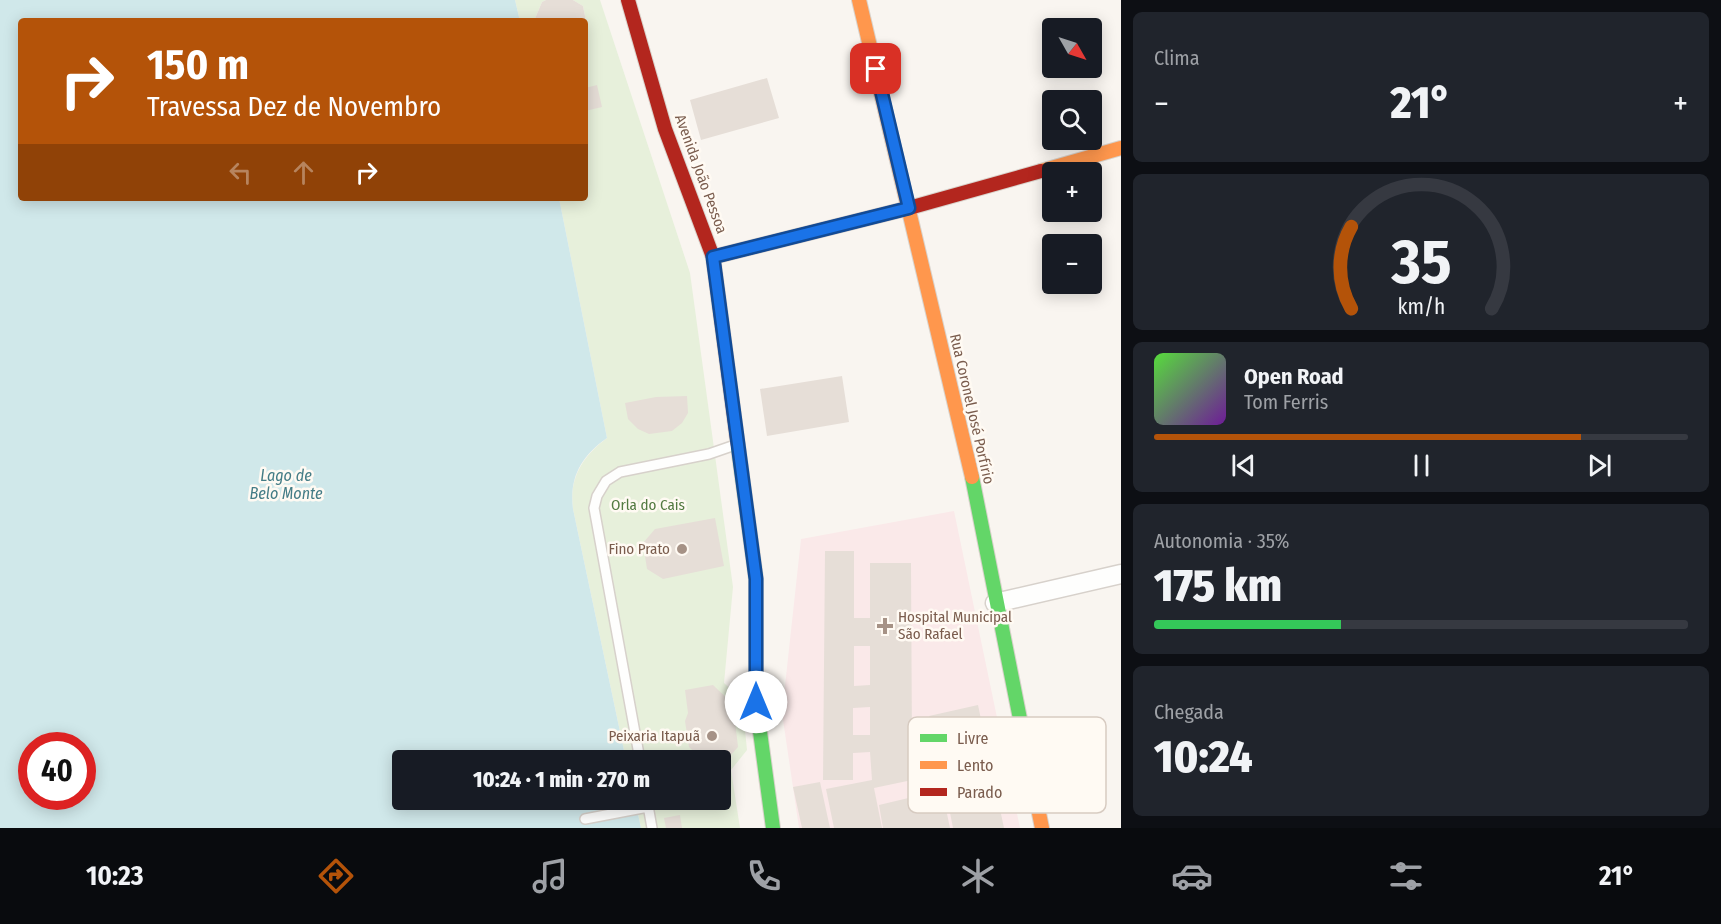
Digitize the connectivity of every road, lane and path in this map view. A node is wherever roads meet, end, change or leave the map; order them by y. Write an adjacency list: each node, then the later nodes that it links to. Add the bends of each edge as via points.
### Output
1 (627, 0): 5 (street, Avenida João Pessoa, via 671,145)
2 (859, 0): 4 (street, Rua Coronel José Porfírio)
3 (1121, 148): 4 (street)
4 (909, 208): 5 (street); 8 (street, Rua Coronel José Porfírio, via 977,500)
5 (713, 257): 6 (street, Avenida João Pessoa)
6 (740, 444): 10 (lane, via 620,472 606,481 597,496 594,508); 16 (street, Avenida João Pessoa, via 756,579 756,702)
7 (1121, 574): 8 (street)
8 (995, 603): 9 (street, Rua Coronel José Porfírio)
9 (1019, 717)
10 (638, 750)
11 (620, 810): 14 (lane)
12 (648, 810): 15 (lane)
13 (1039, 813): 17 (street, Rua Coronel José Porfírio)
14 (585, 819)
15 (652, 828)
16 (773, 828)
17 (1042, 828)

